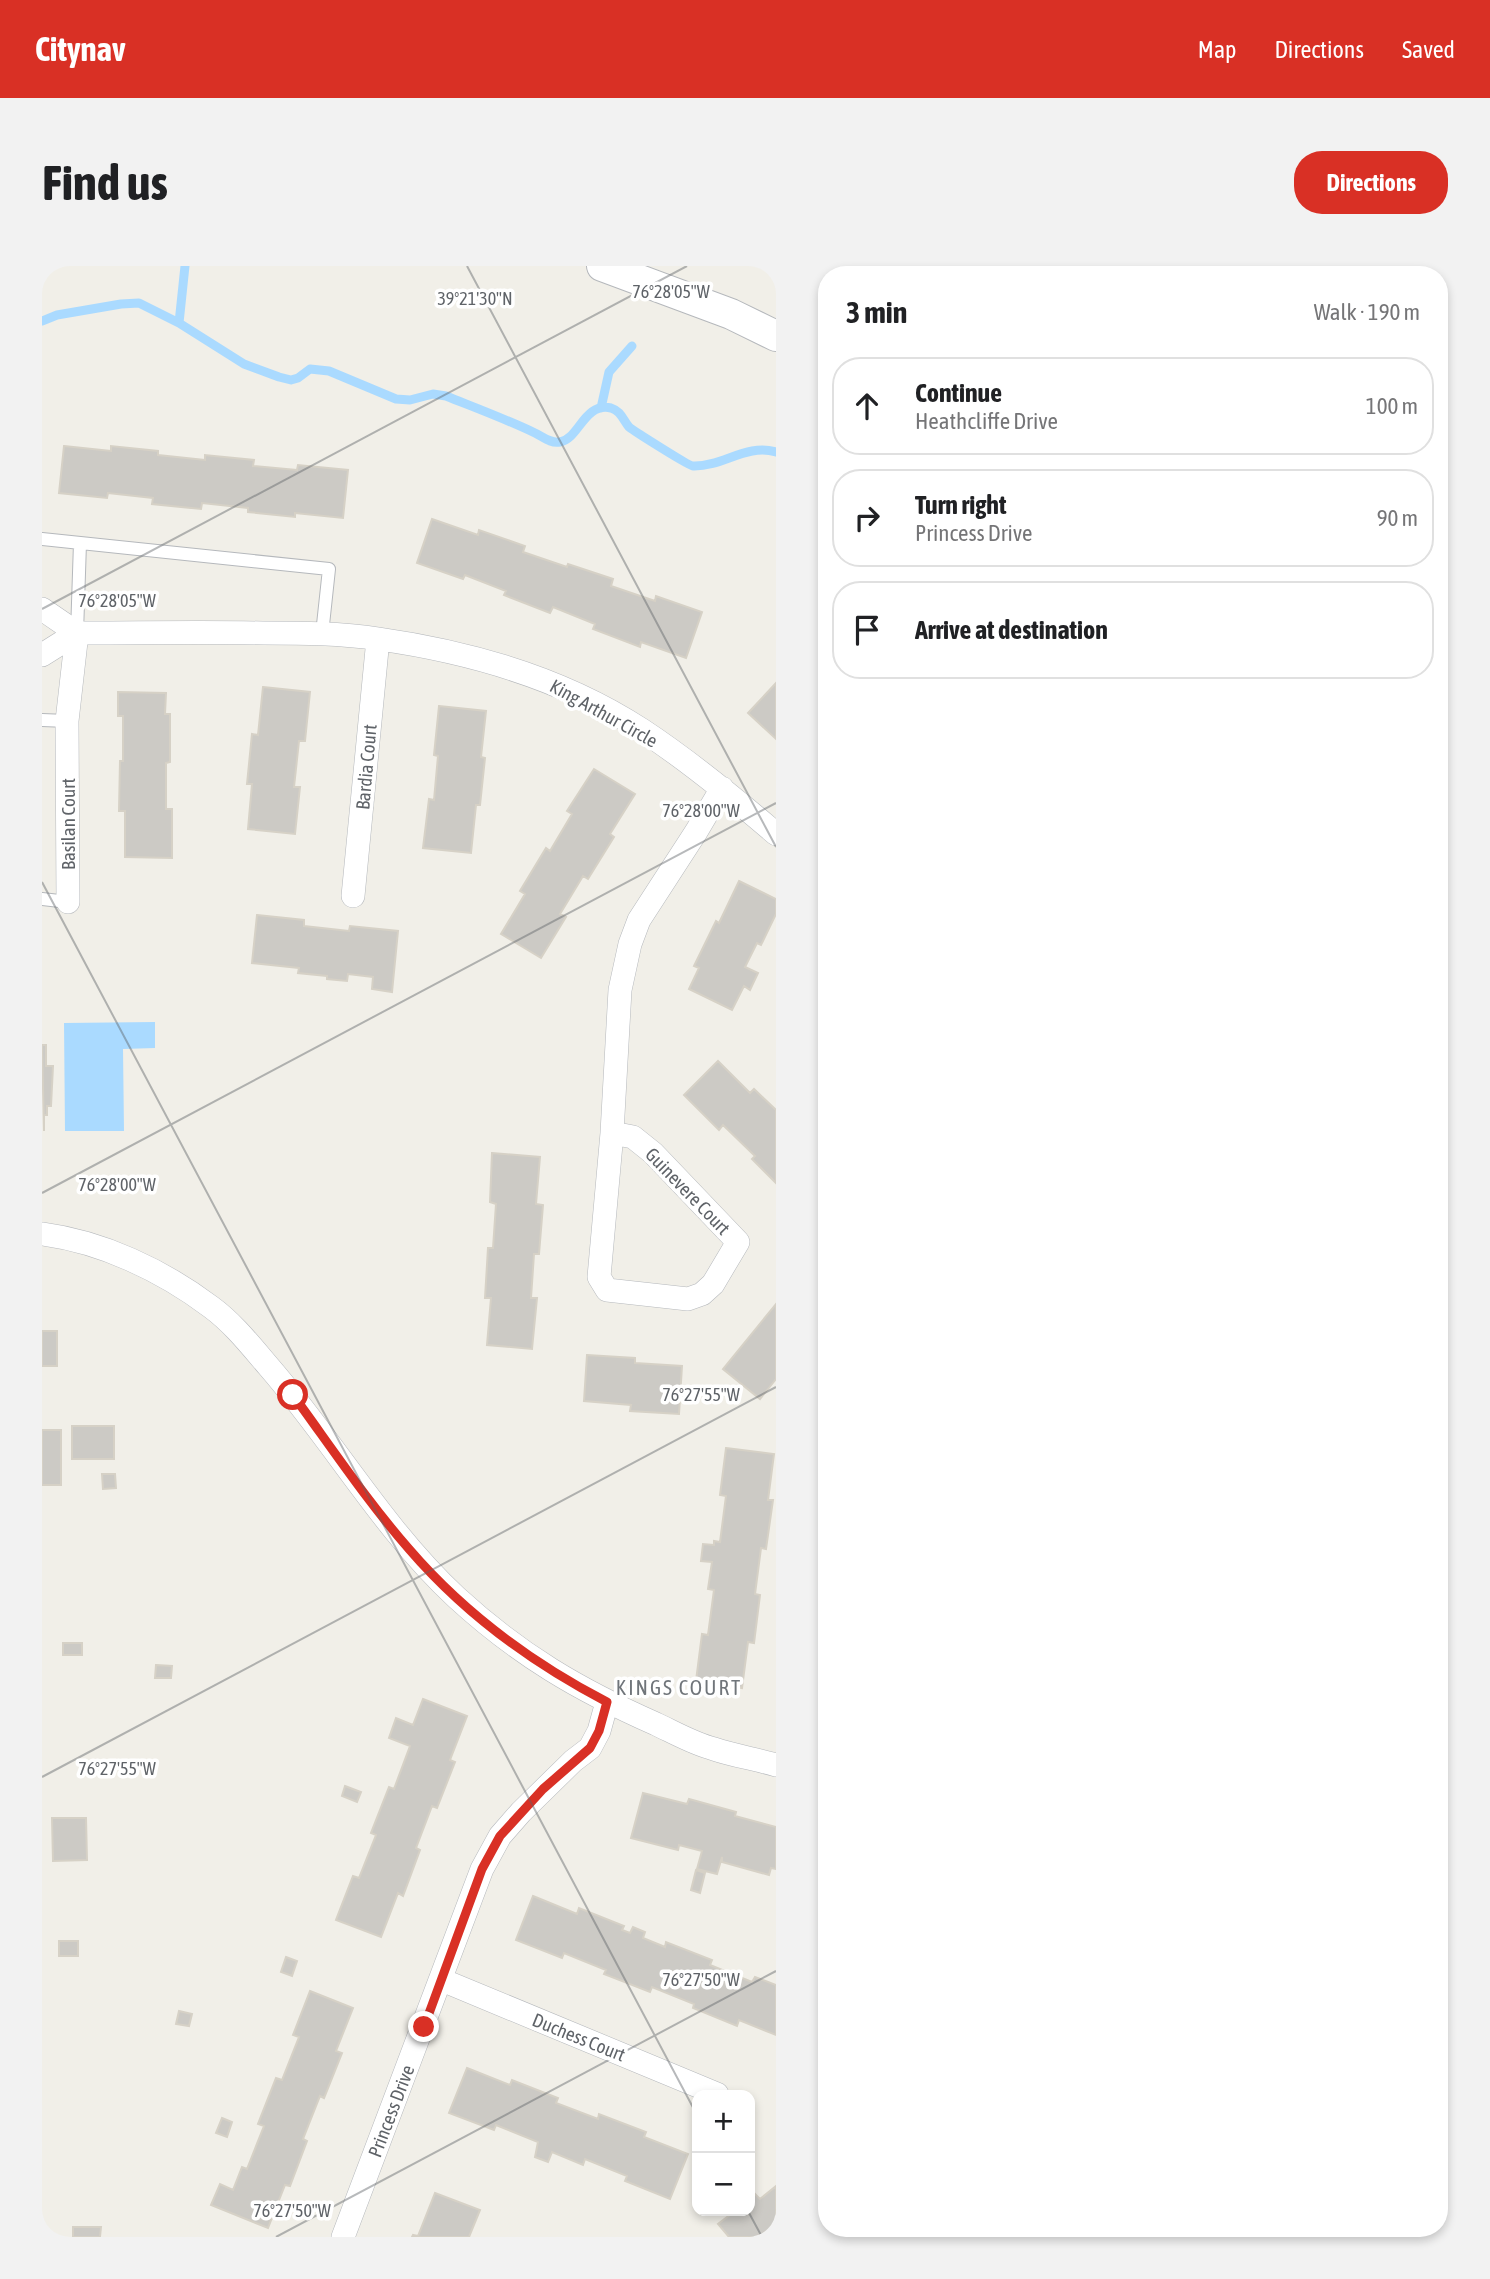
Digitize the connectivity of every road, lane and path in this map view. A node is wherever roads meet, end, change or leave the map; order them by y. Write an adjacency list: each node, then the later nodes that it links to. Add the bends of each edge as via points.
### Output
1 (609, 267): 2 (street)
2 (776, 336)
3 (42, 539): 4 (lane)
4 (80, 543): 6 (lane); 7 (lane, via 329,569)
5 (42, 609): 6 (street)
6 (77, 633): 7 (street, King Arthur Circle); 9 (street); 11 (street, Basilan Court)
7 (322, 634): 8 (street, King Arthur Circle)
8 (378, 639): 12 (street, King Arthur Circle, via 540,678 641,729); 14 (street, Bardia Court)
9 (42, 655)
10 (42, 720): 11 (lane)
11 (67, 721): 16 (street, Basilan Court)
12 (722, 788): 13 (street, King Arthur Circle); 17 (street, Guinevere Court, via 639,920 630,944 620,990)
13 (776, 834)
14 (353, 896)
15 (42, 899): 16 (lane, Basilan Court)
16 (68, 902)
17 (612, 1133): 17 (street, Guinevere Court, via 599,1277 607,1290 688,1299 702,1294 738,1242 653,1153 634,1137)
18 (42, 1234): 19 (street, via 140,1264 212,1307 293,1395 380,1514 456,1597 509,1643)
19 (607, 1702): 20 (street, via 712,1749); 21 (street, Princess Drive, via 590,1748 543,1789 500,1836 482,1869)
20 (776, 1765)
21 (442, 1980): 22 (street, Duchess Court); 23 (street, Princess Drive)
22 (707, 2090)
23 (343, 2237)

